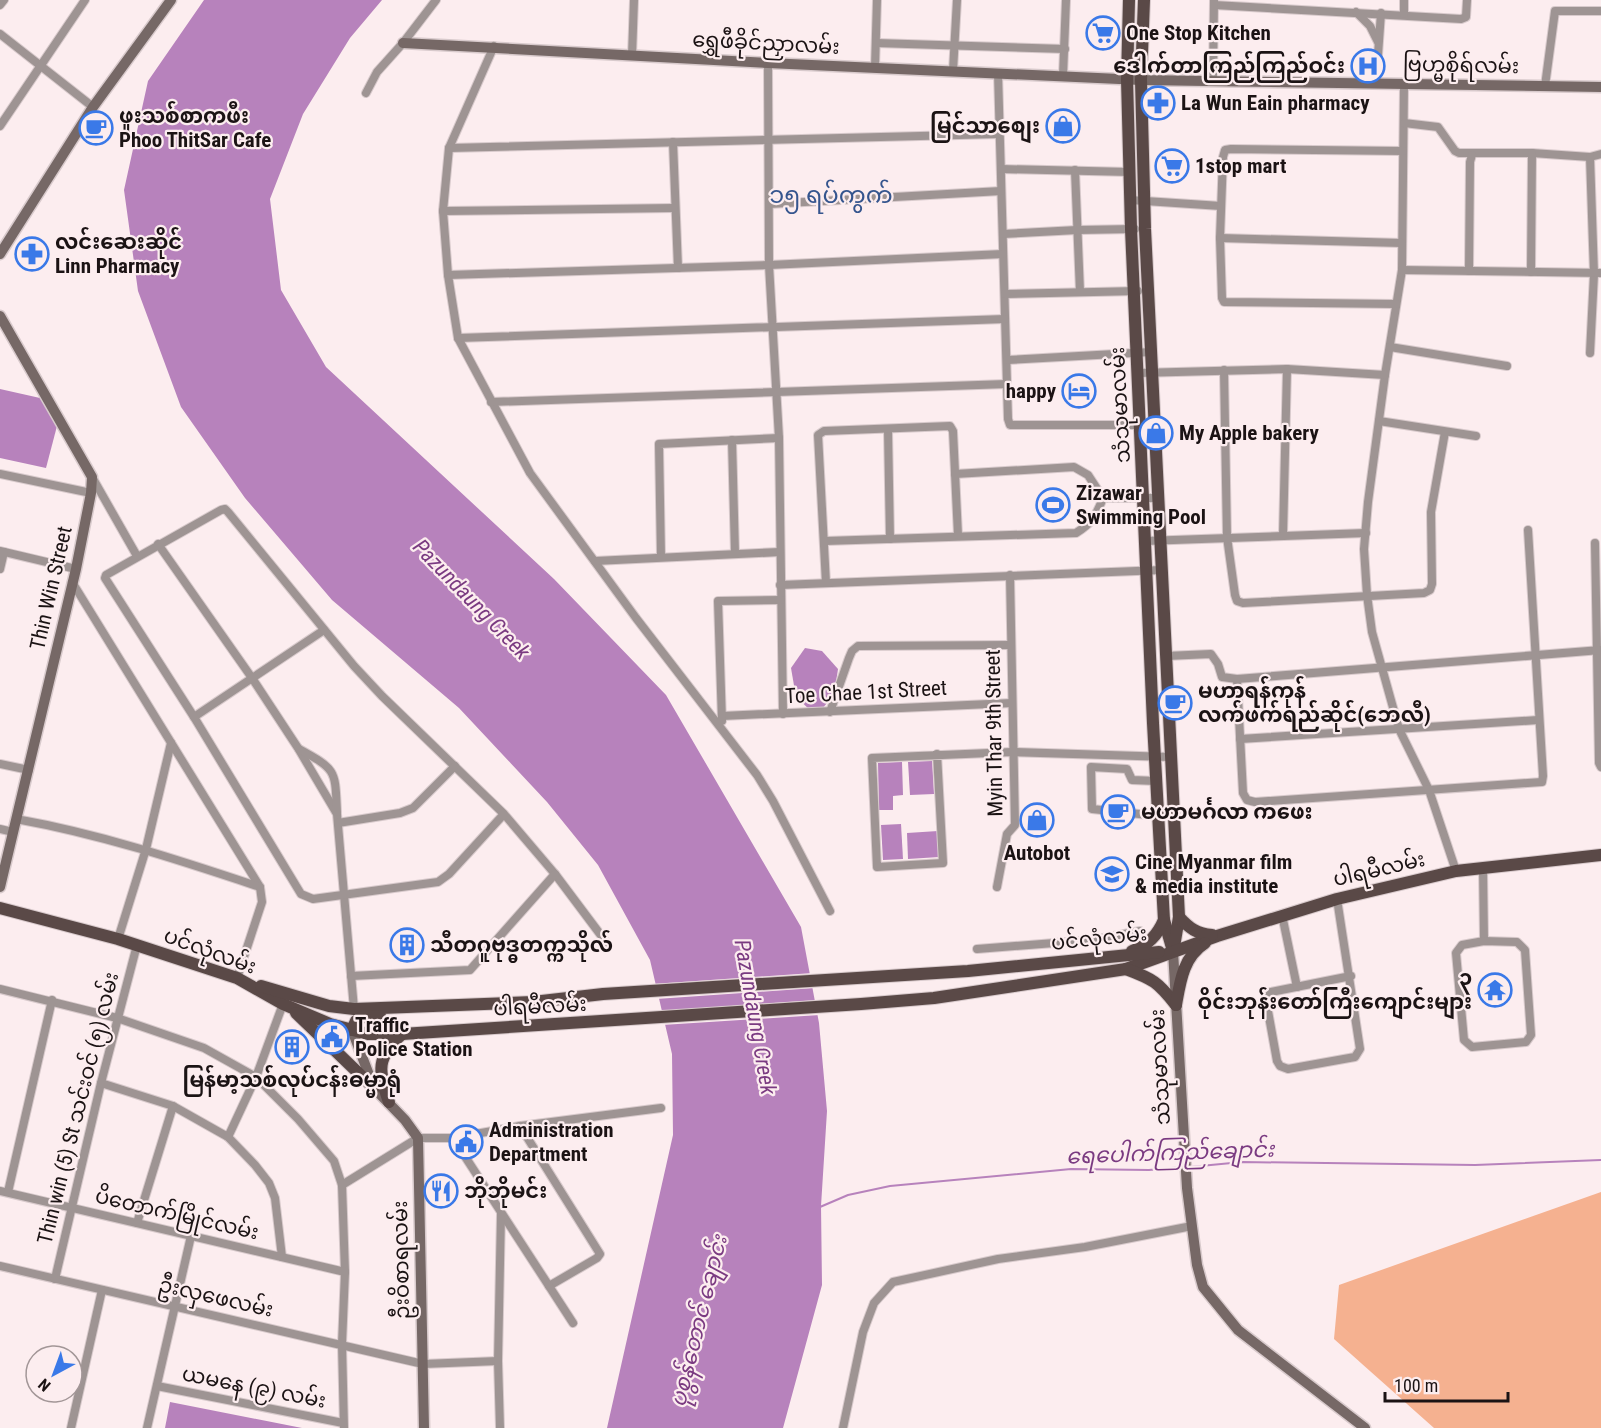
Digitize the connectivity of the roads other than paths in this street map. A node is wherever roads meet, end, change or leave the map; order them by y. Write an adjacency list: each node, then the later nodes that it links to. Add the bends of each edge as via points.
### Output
1 (4, 0): 17 (street)
2 (85, 0): 33 (street)
3 (171, 0): 46 (main road)
4 (436, 0): 25 (street)
5 (634, 0): 31 (street)
6 (877, 0): 26 (street)
7 (957, 0): 29 (street)
8 (1066, 0): 30 (street)
9 (1129, 0): 38 (main road, သံသုမာလမ်း)
10 (1144, 0): 39 (main road, သံသုမာလမ်း)
11 (1339, 0): 18 (street)
12 (1404, 0): 23 (street)
13 (1467, 0): 23 (street, via 1466,17 1461,19)
14 (1589, 0): 19 (street)
15 (1214, 2): 16 (street); 40 (street)
16 (1278, 4): 18 (street)
17 (0, 6)
18 (1339, 11): 21 (street)
19 (1588, 11): 20 (street); 43 (street, via 1555,11)
20 (1601, 11)
21 (1356, 12): 22 (street); 27 (street, via 1370,26)
22 (1381, 13): 23 (street); 27 (street)
23 (1404, 14)
24 (0, 34): 33 (street)
25 (403, 43): 28 (main road, ရွှေဖီခိုင်ညှာလမ်း); 45 (street, via 377,72)
26 (876, 43): 29 (street); 34 (street)
27 (1378, 43): 41 (street)
28 (494, 46): 31 (main road, ရွှေဖီခိုင်ညှာလမ်း); 52 (street)
29 (954, 47): 30 (street); 35 (street)
30 (1065, 49): 37 (street)
31 (632, 56): 32 (main road, ရွှေဖီခိုင်ညှာလမ်း)
32 (768, 63): 34 (main road, ရွှေဖီခိုင်ညှာလမ်း); 50 (street)
33 (40, 65): 46 (street); 48 (street)
34 (875, 68): 35 (main road, ရွှေဖီခိုင်ညှာလမ်း)
35 (953, 71): 36 (main road, ရွှေဖီခိုင်ညှာလမ်း)
36 (998, 74): 37 (main road, ရွှေဖီခိုင်ညှာလမ်း); 49 (street)
37 (1063, 76): 38 (main road, ရွှေဖီခိုင်ညှာလမ်း)
38 (1127, 79): 39 (main road, ရွှေဖီခိုင်ညှာလမ်း); 60 (main road, သံသုမာလမ်း)
39 (1141, 80): 40 (main road, ဗြဟ္မစိုရ်လမ်း); 63 (main road, သံသုမာလမ်း)
40 (1213, 80): 41 (main road, ဗြဟ္မစိုရ်လမ်း)
41 (1376, 83): 42 (main road, ဗြဟ္မစိုရ်လမ်း)
42 (1404, 84): 43 (main road, ဗြဟ္မစိုရ်လမ်း); 47 (street)
43 (1545, 86): 44 (main road, ဗြဟ္မစိုရ်လမ်း)
44 (1601, 87)
45 (366, 93)
46 (93, 107): 74 (main road)
47 (1404, 123): 53 (street); 56 (street, via 1438,127 1455,151)
48 (0, 126)
49 (999, 134): 50 (street); 58 (street)
50 (768, 140): 51 (street); 64 (street)
51 (673, 142): 52 (street); 66 (street)
52 (449, 148): 67 (street)
53 (1403, 151): 65 (street, via 1225,150); 73 (street)
54 (1532, 153): 56 (street); 57 (street); 80 (street)
55 (1601, 154): 57 (street)
56 (1472, 155): 79 (street)
57 (1590, 157): 81 (street)
58 (1001, 169): 59 (street); 61 (street)
59 (1075, 170): 60 (street); 70 (street)
60 (1130, 172): 62 (main road, သံသုမာလမ်း)
61 (1001, 191): 64 (street); 71 (street)
62 (1130, 200): 63 (street); 68 (main road, သံသုမာလမ်း)
63 (1144, 201): 65 (street); 69 (main road, သံသုမာလမ်း)
64 (769, 204): 76 (street)
65 (1221, 206): 72 (street)
66 (674, 208): 67 (street); 77 (street)
67 (443, 212): 82 (street)
68 (1131, 229): 69 (street); 70 (street); 83 (main road, သံသုမာလမ်း)
69 (1145, 229): 84 (main road, သံသုမာလမ်း)
70 (1077, 230): 71 (street); 85 (street)
71 (1003, 234): 75 (street)
72 (1220, 238): 73 (street); 87 (street, via 1224,302)
73 (1402, 243): 78 (street)
74 (0, 254)
75 (1003, 254): 76 (street); 86 (street)
76 (769, 265): 77 (street); 90 (street)
77 (678, 268): 82 (street)
78 (1402, 270): 79 (street); 87 (street)
79 (1469, 272): 80 (street)
80 (1531, 272): 81 (street)
81 (1597, 274): 95 (street)
82 (448, 275): 91 (street)
83 (1134, 291): 84 (street); 85 (street); 94 (main road, သံသုမာလမ်း)
84 (1148, 291): 93 (main road, သံသုမာလမ်း)
85 (1080, 292): 86 (street)
86 (1005, 294): 89 (street)
87 (1396, 304): 92 (street)
88 (0, 316): 115 (main road)
89 (1005, 319): 90 (street); 96 (street)
90 (772, 328): 91 (street); 104 (street)
91 (458, 338): 105 (street)
92 (1390, 347): 97 (street); 102 (street)
93 (1151, 352): 94 (street); 100 (main road, သံသုမာလမ်း)
94 (1137, 353): 96 (street); 101 (main road, သံသုမာလမ်း)
95 (1590, 353)
96 (1007, 360): 103 (street)
97 (1507, 366)
98 (1287, 369): 99 (street); 102 (street); 123 (street)
99 (1224, 370): 100 (street); 124 (street)
100 (1152, 372): 101 (street); 119 (main road, သံသုမာလမ်း)
101 (1137, 373): 107 (main road, သံသုမာလမ်း)
102 (1385, 375): 106 (street)
103 (1007, 384): 104 (street); 107 (street, via 1010,425)
104 (775, 392): 105 (street); 111 (street)
105 (491, 402): 136 (street, via 530,474)
106 (1379, 422): 109 (street); 121 (street)
107 (1140, 425): 118 (main road, သံသုမာလမ်း)
108 (888, 430): 114 (street, via 950,426); 125 (street); 127 (street, via 824,431 818,435)
109 (1445, 432): 110 (street); 145 (street, via 1431,513 1430,590)
110 (1476, 436)
111 (779, 438): 112 (street); 132 (street)
112 (732, 441): 133 (street); 135 (street, via 659,444)
113 (0, 474): 116 (street)
114 (955, 474): 117 (street, via 1074,467 1088,475); 122 (street)
115 (92, 477): 116 (main road, Thin Win Street); 134 (street)
116 (91, 494): 138 (main road, Thin Win Street)
117 (1102, 498): 118 (street); 122 (street, via 1098,512 1076,533)
118 (1144, 498): 119 (street); 128 (main road, သံသုမာလမ်း)
119 (1158, 498): 126 (main road, သံသုမာလမ်း)
120 (1528, 530): 150 (street)
121 (1366, 533): 123 (street); 145 (street)
122 (958, 535): 125 (street)
123 (1284, 536): 124 (street)
124 (1227, 537): 126 (street); 145 (street, via 1237,601)
125 (890, 539): 127 (street)
126 (1160, 540): 128 (street); 140 (main road, သံသုမာလမ်း)
127 (825, 541): 143 (street)
128 (1145, 541): 139 (main road, သံသုမာလမ်း)
129 (1594, 543): 149 (street)
130 (158, 544): 134 (street); 147 (street, via 225,509); 153 (street)
131 (2, 552): 137 (street); 138 (street)
132 (780, 552): 133 (street); 144 (street)
133 (735, 553): 135 (street)
134 (136, 556): 161 (street, via 105,578)
135 (661, 557): 136 (street)
136 (595, 561): 164 (street)
137 (0, 569)
138 (76, 569): 142 (main road, Thin Win Street)
139 (1146, 570): 140 (street); 141 (street); 156 (main road, သံသုမာလမ်း)
140 (1162, 570): 151 (main road, သံသုမာလမ်း)
141 (1010, 576): 143 (street); 148 (street, Myin Thar 9th Street)
142 (72, 582): 166 (street); 175 (main road, Thin Win Street)
143 (826, 583): 144 (street)
144 (780, 585): 146 (street)
145 (1367, 595): 152 (street)
146 (781, 600): 159 (street); 160 (street, via 718,601)
147 (324, 630): 153 (street); 173 (street, via 382,696)
148 (1011, 645): 157 (street, Myin Thar 9th Street); 158 (street, via 858,646 849,658)
149 (1599, 650): 150 (street); 174 (street)
150 (1535, 655): 152 (street); 162 (street)
151 (1166, 656): 154 (street, via 1211,654 1222,677); 155 (main road, သံသုမာလမ်း)
152 (1380, 667): 154 (street); 163 (street)
153 (252, 678): 161 (street); 167 (street)
154 (1237, 679): 165 (street)
155 (1168, 681): 156 (main road); 170 (main road, သံသုမာလမ်း)
156 (1151, 683): 171 (main road, သံသုမာလမ်း)
157 (1012, 704): 158 (street, Toe Chae 1st Street); 168 (street, Myin Thar 9th Street)
158 (830, 712): 159 (street, Toe Chae 1st Street)
159 (783, 714): 160 (street, Toe Chae 1st Street)
160 (722, 716): 164 (street)
161 (194, 717): 193 (street, via 302,894 313,899)
162 (1538, 720): 163 (street); 177 (street, via 1542,782)
163 (1399, 729): 165 (street); 177 (street)
164 (722, 731): 196 (street, via 773,801)
165 (1240, 740): 177 (street, via 1243,793 1247,800)
166 (171, 743): 185 (street); 191 (street)
167 (298, 748): 178 (street); 178 (street, via 331,770 336,782)
168 (1012, 752): 169 (street); 171 (street); 192 (street, Myin Thar 9th Street, via 1015,825 1007,834)
169 (937, 754): 169 (street, via 943,863 876,867 872,758)
170 (1170, 757): 171 (street); 198 (main road, သံသုမာလမ်း)
171 (1155, 758): 176 (main road, သံသုမာလမ်း)
172 (0, 764): 175 (street)
173 (455, 766): 179 (street); 182 (street, via 413,808)
174 (1601, 767)
175 (28, 770): 181 (main road, Thin Win Street)
176 (1156, 781): 180 (main road, သံသုမာလမ်း); 180 (street, via 1132,780 1127,769 1091,767 1092,809)
177 (1429, 790): 188 (street)
178 (337, 814): 182 (street)
179 (504, 814): 189 (street); 193 (street, via 438,882)
180 (1158, 816): 199 (main road, သံသုမာလမ်း)
181 (16, 819): 184 (main road, Thin Win Street); 185 (street)
182 (338, 823): 193 (street)
183 (0, 829): 184 (street)
184 (13, 832): 190 (main road, Thin Win Street)
185 (146, 849): 191 (street); 202 (street)
186 (1601, 855): 187 (main road, ပါရမီလမ်း)
187 (1483, 867): 188 (main road, ပါရမီလမ်း); 204 (street)
188 (1456, 871): 194 (main road, ပါရမီလမ်း)
189 (555, 874): 205 (street); 212 (street, via 470,970)
190 (0, 887)
191 (260, 887): 214 (street, via 262,902)
192 (997, 887)
193 (344, 894): 212 (street)
194 (1337, 899): 197 (main road, ပါရမီလမ်း); 213 (street)
195 (0, 908): 202 (main road, ပင်လုံလမ်း)
196 (830, 910)
197 (1282, 915): 201 (main road, ပါရမီလမ်း); 215 (street)
198 (1179, 917): 201 (main road, via 1201,935); 208 (main road, သံသုမာလမ်း)
199 (1164, 920): 208 (main road, သံသုမာလမ်း); 209 (main road, via 1151,940)
200 (1140, 931): 203 (street)
201 (1216, 936): 208 (main road, ပါရမီလမ်း); 222 (main road, via 1191,956)
202 (118, 939): 206 (main road, ပင်လုံလမ်း)
203 (1093, 940): 207 (street); 210 (street)
204 (1484, 941): 204 (street, via 1517,942 1525,950 1531,1035 1526,1042 1472,1047 1464,1040 1456,953 1462,945)
205 (606, 942)
206 (137, 945): 214 (main road, ပင်လုံလမ်း); 224 (street, Thin win (5) St သင်းဝင် (၅) လမ်း)
207 (977, 949)
208 (1173, 951): 209 (main road, ပင်လုံလမ်း); 211 (main road, ပင်လုံလမ်း); 222 (main road, သံသုမာလမ်း)
209 (1123, 955): 210 (main road, ပင်လုံလမ်း)
210 (1089, 959): 217 (main road, ပင်လုံလမ်း, via 968,971)
211 (1126, 969): 222 (main road, via 1158,983); 225 (main road, ပင်လုံလမ်း, via 934,998)
212 (351, 976): 223 (street)
213 (1351, 976): 215 (street); 215 (street, via 1359,1053 1355,1057 1288,1069 1277,1061 1266,1000 1271,992)
214 (237, 978): 219 (main road); 221 (main road, ပင်လုံလမ်း)
215 (1296, 987)
216 (0, 989): 218 (street)
217 (603, 994): 220 (main road, ပါရမီလမ်း)
218 (52, 1000): 224 (street); 239 (street)
219 (306, 1000): 223 (main road); 226 (main road, via 338,1015)
220 (533, 1002): 223 (main road); 226 (main road, via 477,1012 363,1017)
221 (283, 1004): 226 (main road, ပင်လုံလမ်း); 228 (street); 230 (main road, via 304,1019)
222 (1176, 1005): 243 (main road, သံသုမာလမ်း)
223 (354, 1009)
224 (117, 1018): 228 (street, via 204,1048); 229 (street, Thin win (5) St သင်းဝင် (၅) လမ်း)
225 (607, 1022): 227 (main road, ပါရမီလမ်း)
226 (352, 1030): 227 (main road, ပင်လုံလမ်း); 230 (main road)
227 (402, 1034): 231 (main road, via 380,1064)
228 (256, 1077): 235 (street); 238 (street, via 334,1161)
229 (101, 1083): 232 (street); 240 (street, Thin win (5) St သင်းဝင် (၅) လမ်း)
230 (374, 1088): 231 (main road)
231 (389, 1102): 236 (main road)
232 (172, 1106): 235 (street); 242 (street)
233 (661, 1108): 234 (street)
234 (520, 1126): 237 (street); 249 (street, via 600,1254)
235 (228, 1137): 245 (street, via 269,1183 275,1198)
236 (418, 1138): 237 (street); 238 (street); 255 (main road, ဦးဝိစာရလမ်း)
237 (453, 1138): 241 (street)
238 (342, 1185): 247 (street)
239 (4, 1191): 240 (street, ပိတောက်မြိုင်လမ်း)
240 (73, 1208): 242 (street, ပိတောက်မြိုင်လမ်း); 248 (street, Thin win (5) St သင်းဝင် (၅) လမ်း)
241 (501, 1212): 249 (street); 254 (street)
242 (137, 1223): 244 (street, ပိတောက်မြိုင်လမ်း)
243 (1192, 1226): 262 (street, via 893,1282 874,1303 863,1332); 263 (main road, သံသုမာလမ်း, via 1203,1287 1217,1306 1238,1330)
244 (191, 1236): 245 (street, ပိတောက်မြိုင်လမ်း); 251 (street)
245 (282, 1257): 247 (street, ပိတောက်မြိုင်လမ်း)
246 (0, 1266): 248 (street, ဦးလှဖေလမ်း)
247 (345, 1272): 253 (street)
248 (55, 1279): 250 (street, ဦးလှဖေလမ်း)
249 (549, 1286): 252 (street)
250 (102, 1290): 251 (street, ဦးလှဖေလမ်း); 258 (street)
251 (175, 1306): 253 (street, ဦးလှဖေလမ်း); 256 (street)
252 (573, 1323)
253 (342, 1344): 255 (street, ဦးလှဖေလမ်း); 257 (street)
254 (498, 1361): 255 (street, ဦးလှဖေလမ်း); 261 (street)
255 (423, 1364): 260 (main road, ဦးဝိစာရလမ်း)
256 (157, 1386): 257 (street, ယမနေ (၉) လမ်း); 259 (street)
257 (344, 1426)
258 (73, 1428)
259 (147, 1428)
260 (424, 1428)
261 (500, 1428)
262 (843, 1428)
263 (1365, 1428)

